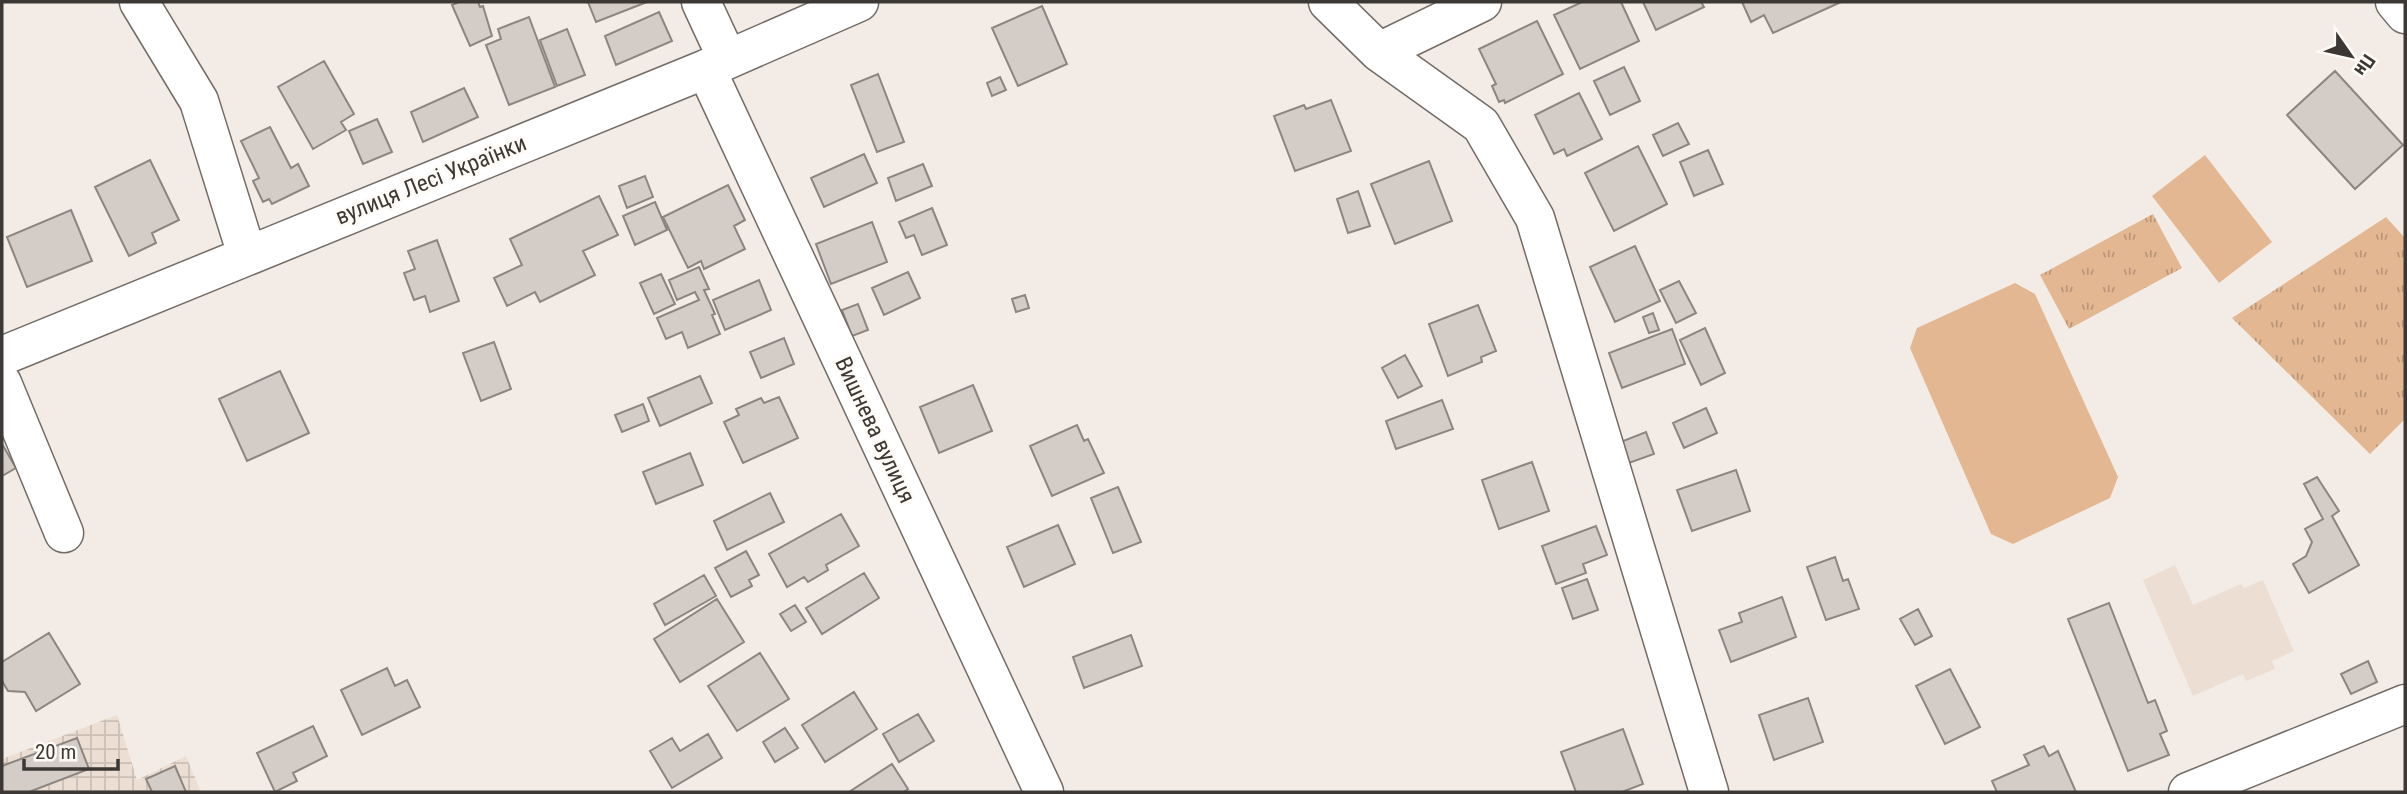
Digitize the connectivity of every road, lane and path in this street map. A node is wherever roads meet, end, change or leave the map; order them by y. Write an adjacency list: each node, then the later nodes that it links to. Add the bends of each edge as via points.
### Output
1 (139, 2): 10 (street, via 199,102)
2 (701, 2): 9 (street, Вишнева вулиця)
3 (859, 2): 9 (street, вулиця Лесі Українки)
4 (1328, 2): 8 (street)
5 (1482, 2): 8 (street)
6 (2395, 2): 7 (street)
7 (2405, 15)
8 (1379, 52): 16 (street, via 1481,125 1535,218)
9 (716, 63): 10 (street, вулиця Лесі Українки); 15 (street, Вишнева вулиця)
10 (247, 255): 11 (street, вулиця Лесі Українки)
11 (2, 356)
12 (2, 383): 13 (street)
13 (64, 533)
14 (2405, 704): 17 (street)
15 (1044, 792)
16 (1709, 792)
17 (2188, 792)

